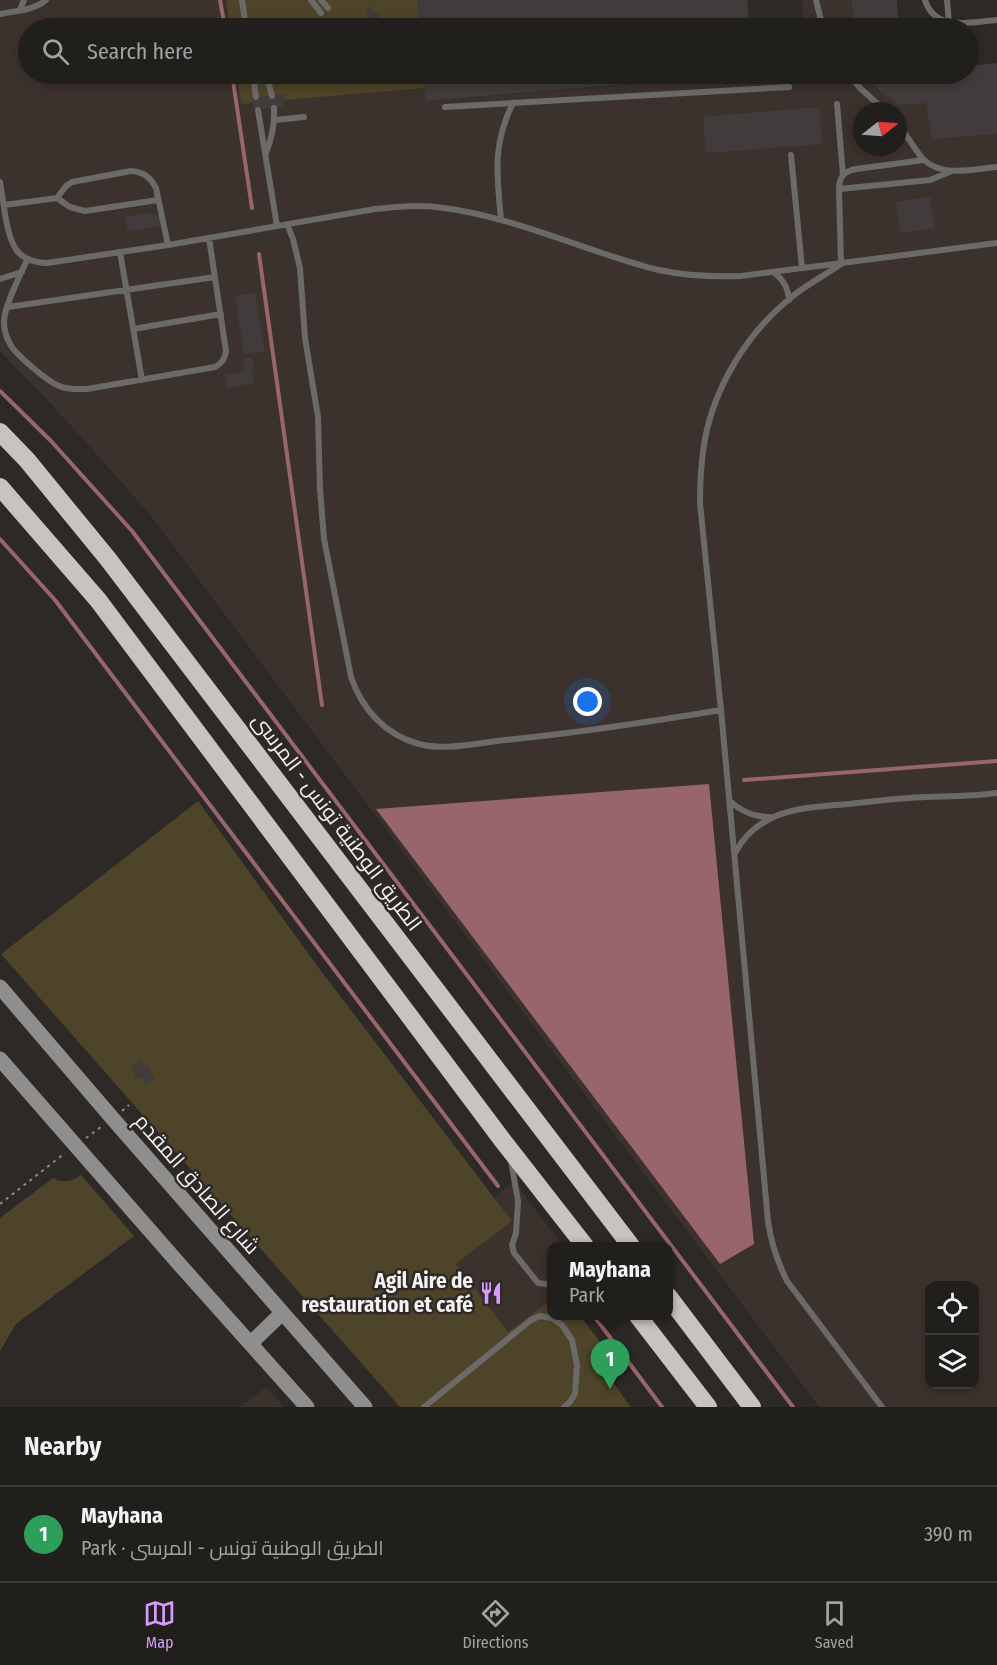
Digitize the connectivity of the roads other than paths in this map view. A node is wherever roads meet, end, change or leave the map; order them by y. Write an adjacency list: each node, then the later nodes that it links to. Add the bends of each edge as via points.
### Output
1 (24, 0): 10 (lane)
2 (46, 0): 10 (lane)
3 (242, 0): 13 (lane)
4 (311, 0): 11 (lane)
5 (321, 0): 9 (lane)
6 (816, 0): 14 (lane)
7 (925, 0): 15 (lane)
8 (947, 0): 16 (lane)
9 (328, 8)
10 (20, 10): 12 (lane)
11 (321, 13)
12 (0, 14)
13 (244, 18)
14 (820, 18)
15 (938, 18)
16 (949, 18)
17 (997, 20): 18 (lane)
18 (979, 21)
19 (254, 84): 24 (lane)
20 (269, 84): 23 (lane)
21 (857, 84): 25 (lane)
22 (789, 87): 26 (lane)
23 (272, 96)
24 (256, 97)
25 (876, 102)
26 (513, 103): 28 (lane); 45 (lane, via 502,128 497,155)
27 (837, 104): 39 (lane)
28 (445, 107)
29 (274, 108): 32 (lane)
30 (258, 110): 34 (lane)
31 (304, 117): 32 (lane)
32 (275, 120): 34 (lane)
33 (907, 136): 36 (lane)
34 (266, 154): 47 (lane)
35 (791, 156): 54 (lane)
36 (924, 160): 38 (lane); 39 (lane, via 849,170)
37 (997, 167): 38 (lane)
38 (953, 171): 41 (lane, via 930,180)
39 (843, 175): 41 (lane)
40 (0, 182): 44 (lane)
41 (839, 189): 53 (lane)
42 (57, 198): 43 (lane, via 85,211); 43 (lane, via 72,182 131,171 147,175); 44 (lane)
43 (158, 200): 50 (lane)
44 (4, 205): 52 (lane, via 12,245)
45 (501, 220): 46 (lane, via 442,207 408,206); 56 (lane, via 659,270 698,276)
46 (287, 224): 47 (lane); 67 (lane, via 300,268 305,338 318,417 321,514 327,561 351,677 361,700 377,721 408,740 442,747 581,732)
47 (277, 226): 48 (lane)
48 (209, 238): 50 (lane); 57 (lane)
49 (997, 243): 53 (lane)
50 (168, 245): 51 (lane)
51 (120, 252): 52 (lane, via 47,263); 59 (lane)
52 (27, 260): 55 (lane)
53 (841, 264): 54 (lane); 60 (lane)
54 (802, 268): 56 (lane)
55 (22, 272): 58 (lane); 61 (lane)
56 (772, 272): 60 (lane, via 785,283)
57 (215, 277): 59 (lane); 62 (lane)
58 (0, 279)
59 (126, 290): 61 (lane); 63 (lane)
60 (789, 300): 67 (lane, via 744,348 714,406 705,437 700,503)
61 (8, 307): 64 (lane, via 4,319 10,344 48,380 73,389 87,389)
62 (221, 314): 63 (lane); 64 (lane, via 226,351 221,363)
63 (133, 329): 64 (lane)
64 (142, 380)
65 (0, 432): 76 (highway, الطريق الوطنية تونس - المرسى, via 108,559)
66 (0, 487): 74 (highway, via 98,600)
67 (721, 710): 69 (lane)
68 (997, 793): 70 (lane, via 829,805)
69 (729, 800): 70 (lane, via 752,815); 71 (lane)
70 (777, 816): 71 (lane, via 748,834)
71 (734, 854): 90 (lane, via 771,1242 787,1281)
72 (0, 987): 79 (main road, شارع الصادق المقدم)
73 (0, 1059): 83 (main road)
74 (503, 1141): 75 (highway); 77 (lane, via 513,1166 518,1201 513,1253 538,1283)
75 (582, 1242)
76 (628, 1242)
77 (547, 1284)
78 (673, 1301): 89 (highway)
79 (282, 1313): 83 (main road); 85 (main road, شارع الصادق المقدم)
80 (547, 1317): 86 (lane, via 531,1320)
81 (555, 1320): 87 (lane, via 572,1340 577,1365 575,1394)
82 (642, 1321): 88 (highway)
83 (251, 1343): 84 (main road)
84 (307, 1407)
85 (365, 1407)
86 (425, 1407)
87 (564, 1407)
88 (708, 1407)
89 (752, 1407)
90 (882, 1407)

